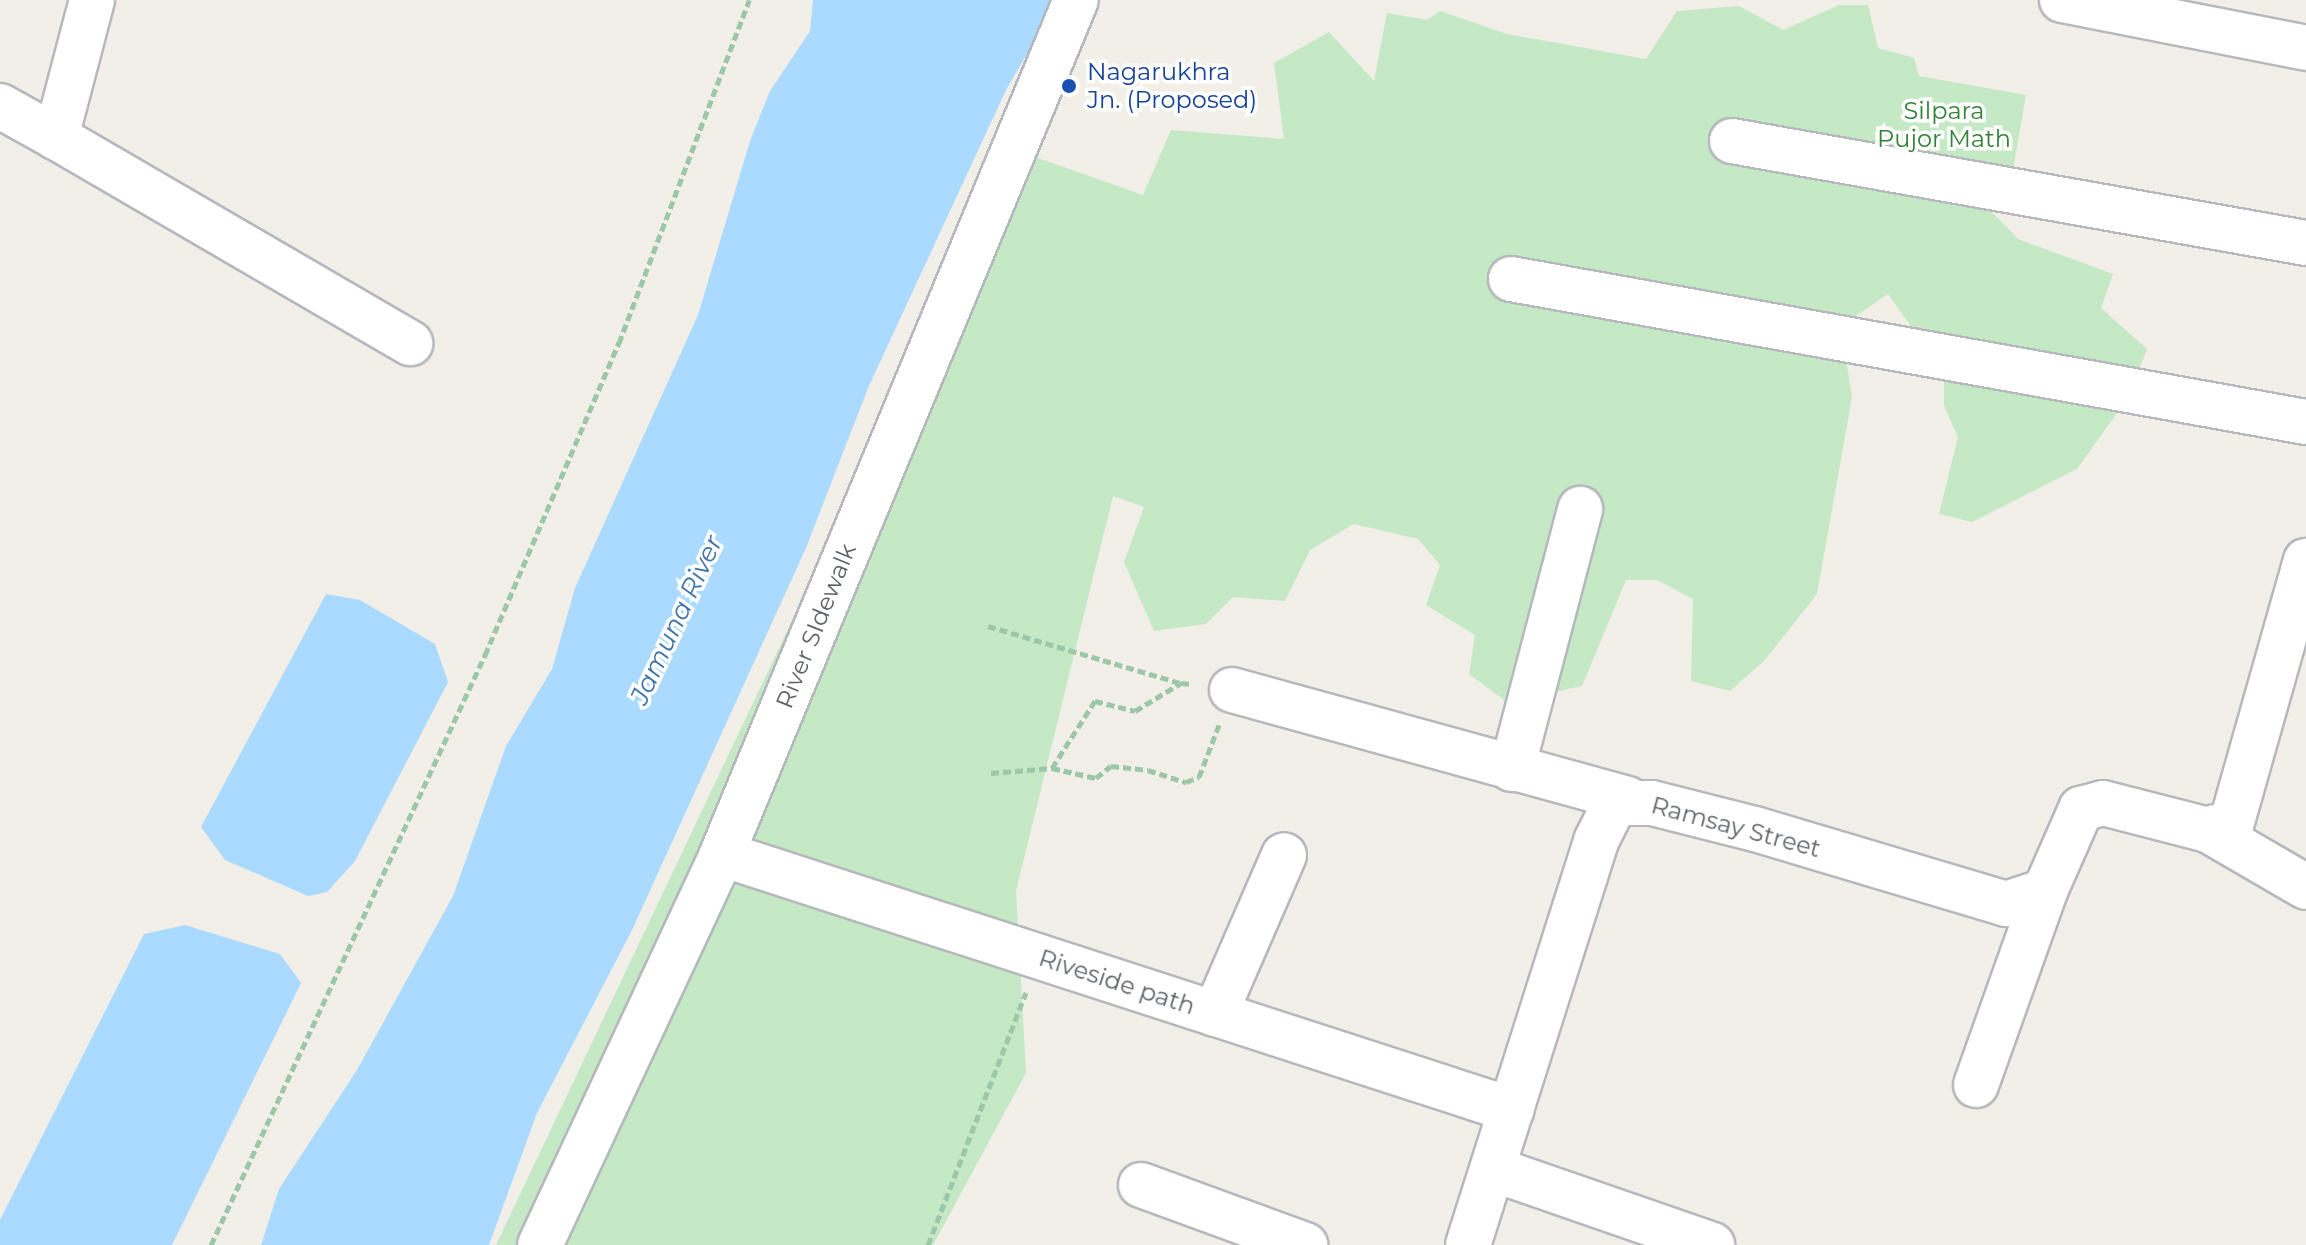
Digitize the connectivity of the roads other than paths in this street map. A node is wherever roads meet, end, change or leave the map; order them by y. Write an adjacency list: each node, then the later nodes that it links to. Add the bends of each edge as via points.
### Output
1 (92, 0): 6 (street)
2 (1076, 0): 18 (street, River SIdewalk)
3 (2062, 0): 4 (street)
4 (2306, 48)
5 (0, 106): 6 (street)
6 (56, 137): 10 (street)
7 (1732, 141): 8 (street)
8 (2306, 243)
9 (1511, 279): 11 (street)
10 (410, 343)
11 (2306, 422)
12 (1580, 509): 15 (street)
13 (2306, 561): 17 (street)
14 (1232, 690): 15 (street)
15 (1512, 769): 16 (street)
16 (1627, 799): 21 (street, Ramsay Street, via 2006,904); 24 (street, Ramsay Street, via 1605,816)
17 (2223, 829): 20 (street); 21 (street, via 2113,805 2081,809)
18 (722, 854): 22 (street, Riveside path); 27 (street, River SIdewalk)
19 (1284, 855): 22 (street)
20 (2306, 887)
21 (2045, 891): 23 (street)
22 (1215, 1014): 24 (street, Riveside path)
23 (1976, 1085)
24 (1512, 1110): 25 (street, Ramsay Street)
25 (1493, 1169): 29 (street, Ramsay Street); 30 (street)
26 (1141, 1185): 28 (street)
27 (540, 1245)
28 (1305, 1245)
29 (1468, 1245)
30 (1712, 1245)

